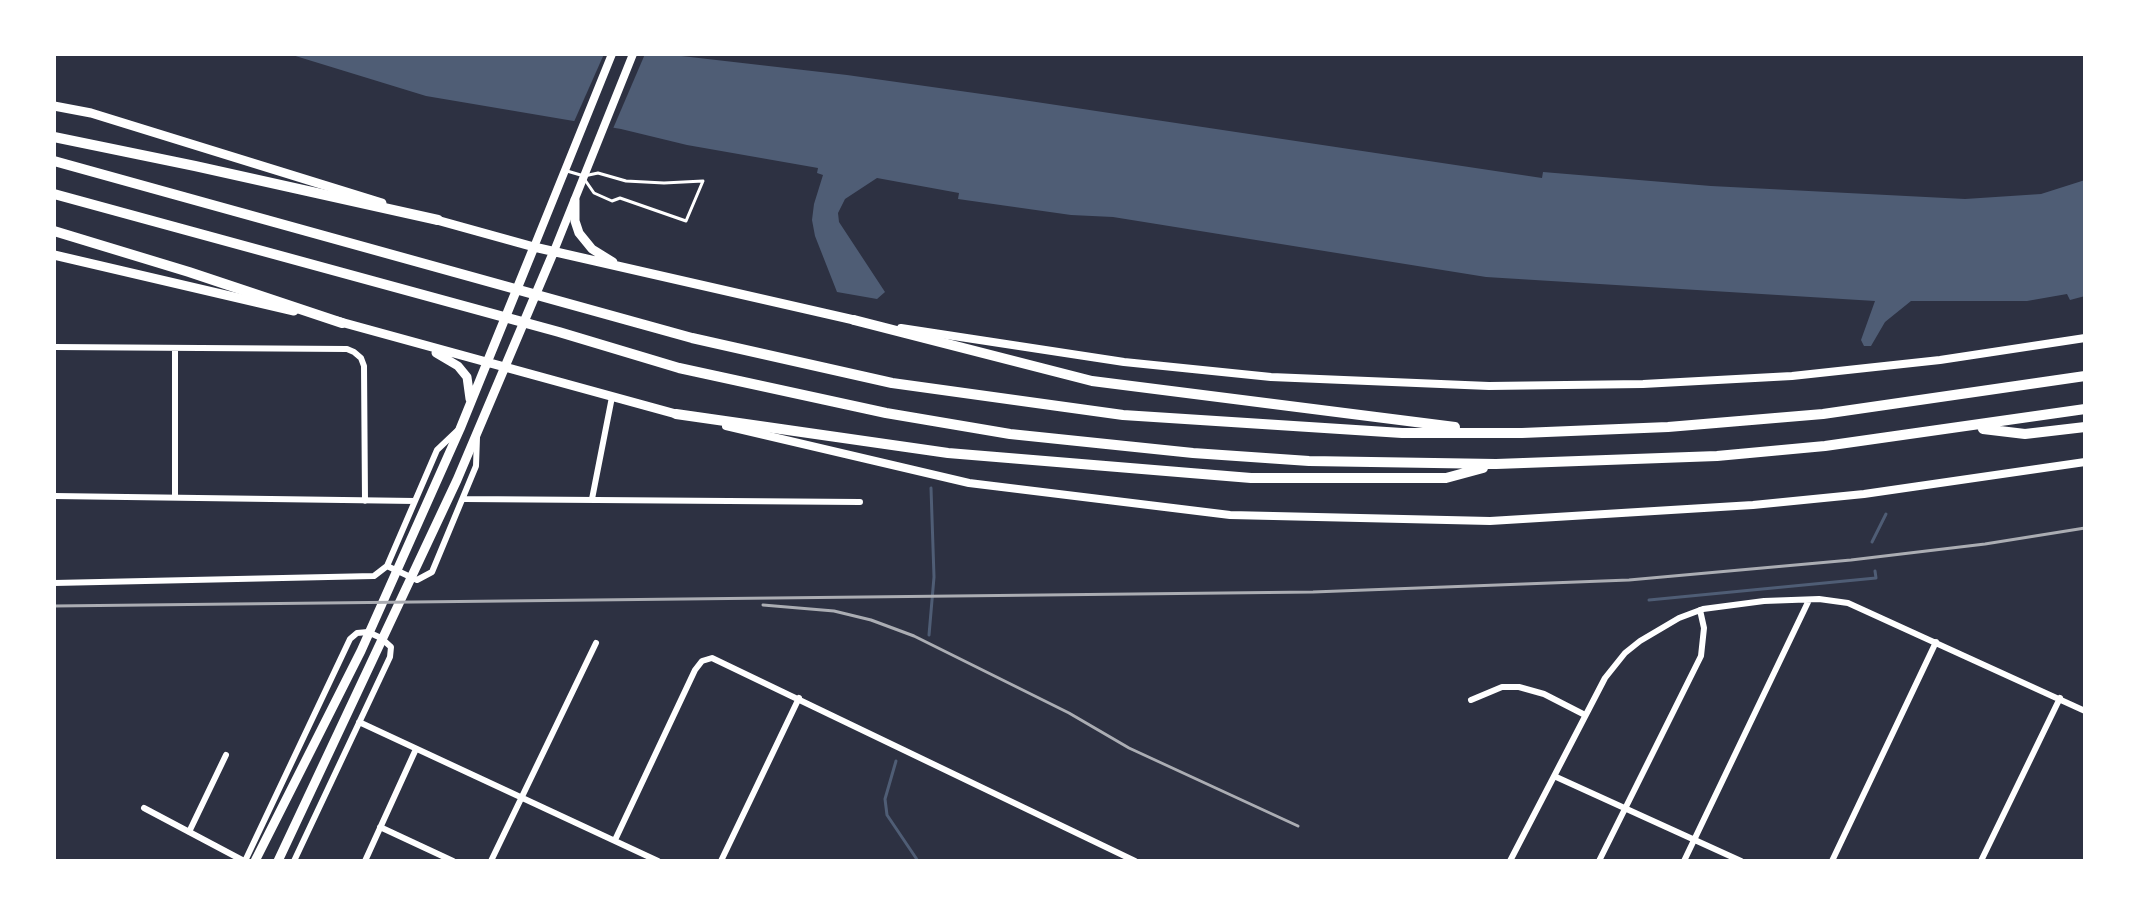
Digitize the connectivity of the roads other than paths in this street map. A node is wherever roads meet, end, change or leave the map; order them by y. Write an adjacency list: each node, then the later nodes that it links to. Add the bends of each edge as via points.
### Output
1 (612, 54): 6 (main road)
2 (633, 54): 7 (main road)
3 (54, 106): 10 (main road, via 90,113)
4 (54, 137): 10 (highway)
5 (54, 161): 32 (highway, via 692,338 892,382 1100,412 1313,429)
6 (565, 171): 7 (lane); 12 (main road)
7 (584, 176): 7 (lane, via 589,190 612,201 620,198 686,221 703,181 664,183 626,181 598,173); 9 (main road)
8 (54, 194): 35 (highway, via 679,368 886,413 1010,434 1193,453 1309,461)
9 (574, 200): 13 (main road); 15 (main road, via 579,233 592,249)
10 (438, 220): 12 (main road)
11 (54, 231): 17 (highway)
12 (534, 247): 13 (main road); 22 (main road)
13 (554, 251): 15 (main road); 23 (main road)
14 (54, 255): 17 (main road)
15 (620, 266): 16 (main road)
16 (854, 320): 18 (main road, via 1124,362 1271,377 1489,386 1643,384 1792,376 1940,360); 32 (highway, via 1092,381)
17 (342, 323): 20 (main road)
18 (2085, 338)
19 (54, 347): 21 (street)
20 (427, 347): 22 (main road); 26 (main road, via 458,366 467,377)
21 (175, 348): 37 (street); 40 (street, via 347,350 361,358)
22 (486, 362): 23 (main road); 26 (main road)
23 (505, 368): 25 (main road); 33 (main road)
24 (2085, 376): 32 (highway, via 1823,414 1668,427)
25 (612, 397): 28 (main road); 39 (street)
26 (470, 404): 31 (main road)
27 (2085, 409): 29 (highway)
28 (676, 414): 34 (main road, via 969,483 1230,515 1490,521 1685,509 1864,494); 35 (highway, via 948,453 1251,478 1446,478)
29 (1971, 427): 30 (highway, via 2025,434); 35 (highway, via 1717,456)
30 (2085, 427)
31 (460, 429): 41 (street, via 437,450); 66 (main road, via 361,651)
32 (1503, 433)
33 (477, 435): 38 (street, via 476,466); 67 (main road)
34 (2085, 462)
35 (1496, 464)
36 (54, 496): 37 (street)
37 (175, 496): 40 (street)
38 (465, 499): 39 (street); 43 (street, via 434,568 425,578 417,580)
39 (592, 499): 42 (street)
40 (365, 501): 41 (street)
41 (415, 501): 43 (street)
42 (860, 502)
43 (389, 567): 44 (street, via 374,576)
44 (54, 583)
45 (1809, 600): 46 (street); 47 (street, via 1848,603); 64 (street)
46 (1700, 610): 53 (street, via 1679,618 1625,653 1605,678); 59 (street, via 1704,628 1701,656)
47 (1936, 642): 50 (street); 79 (street)
48 (596, 643): 58 (street)
49 (799, 698): 63 (street, via 722,661 706,659 695,670); 73 (street); 74 (street)
50 (2060, 698): 52 (street); 80 (street)
51 (1471, 700): 53 (street, via 1502,687 1519,687 1544,694)
52 (2085, 711)
53 (1585, 715): 57 (street)
54 (359, 722): 55 (street); 65 (street, via 390,657 391,647 368,632 350,639); 68 (street)
55 (416, 749): 58 (street); 61 (street)
56 (226, 755): 62 (street)
57 (1554, 776): 59 (street); 75 (street)
58 (521, 797): 63 (street); 71 (street)
59 (1625, 807): 64 (street); 76 (street)
60 (144, 808): 62 (street)
61 (380, 827): 69 (street); 70 (street)
62 (189, 832): 65 (street)
63 (615, 840): 72 (street)
64 (1694, 840): 77 (street); 78 (street)
65 (245, 861)
66 (255, 861)
67 (278, 861)
68 (294, 861)
69 (364, 861)
70 (453, 861)
71 (491, 861)
72 (657, 861)
73 (721, 861)
74 (1135, 861)
75 (1510, 861)
76 (1599, 861)
77 (1684, 861)
78 (1741, 861)
79 (1832, 861)
80 (1981, 861)

